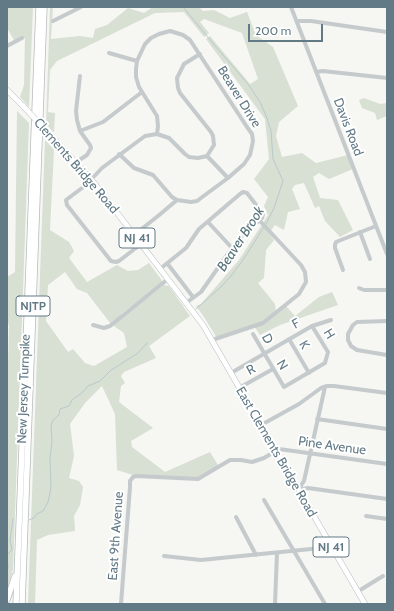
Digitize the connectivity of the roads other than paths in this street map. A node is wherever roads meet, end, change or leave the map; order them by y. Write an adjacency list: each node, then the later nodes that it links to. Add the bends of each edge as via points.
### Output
1 (39, 7): 73 (highway, New Jersey Turnpike / NJTP)
2 (44, 7): 83 (highway, New Jersey Turnpike / NJTP)
3 (81, 7): 5 (street)
4 (291, 7): 6 (street, Davis Road)
5 (54, 21)
6 (297, 21): 7 (street); 13 (street, Davis Road)
7 (387, 32)
8 (22, 38): 9 (street)
9 (7, 46)
10 (109, 53): 12 (street)
11 (200, 54): 12 (street, Beaver Drive, via 183,35 165,32 151,38 145,44); 21 (street, via 188,61 177,78 180,93 213,136 214,145); 23 (street, Beaver Drive, via 252,134 253,146 248,158)
12 (137, 61): 17 (street, via 136,77)
13 (316, 72): 15 (street); 28 (street, Davis Road)
14 (80, 76): 18 (street, via 76,111)
15 (387, 78)
16 (7, 90): 22 (main road, Clements Bridge Road / NJ 41, bridge)
17 (142, 92): 18 (street, via 103,122); 19 (street, via 157,116)
18 (80, 131): 22 (street, via 91,148 87,155)
19 (157, 134): 20 (street, via 145,136); 21 (street, via 169,138 189,157)
20 (119, 154): 24 (street); 25 (street, via 134,168 153,175)
21 (207, 156): 23 (street)
22 (75, 163): 24 (main road, Clements Bridge Road / NJ 41)
23 (228, 178): 25 (street, Beaver Drive, via 197,201)
24 (91, 180): 30 (main road, Clements Bridge Road / NJ 41); 31 (street, via 65,202 111,261 119,261)
25 (177, 200): 30 (street)
26 (259, 220): 27 (street, via 263,212 244,192); 32 (street); 49 (street, via 301,265 306,282 299,294 263,323)
27 (208, 222): 32 (street); 35 (street, via 186,248)
28 (376, 226): 29 (street); 33 (street, Davis Road)
29 (360, 232): 34 (street); 37 (street, via 336,242 335,248)
30 (134, 235): 31 (main road, Clements Bridge Road / NJ 41)
31 (141, 244): 36 (main road, Clements Bridge Road / NJ 41)
32 (232, 248): 41 (street, via 201,292)
33 (387, 254)
34 (370, 259)
35 (167, 263): 36 (street); 41 (street)
36 (160, 269): 38 (main road, Clements Bridge Road / NJ 41)
37 (343, 270)
38 (168, 279): 42 (main road, Clements Bridge Road / NJ 41); 45 (street, via 110,326 104,328)
39 (359, 288): 40 (street)
40 (387, 290)
41 (193, 297): 42 (street)
42 (186, 302): 49 (main road, Clements Bridge Road / NJ 41)
43 (331, 320): 46 (street, F)
44 (387, 321): 51 (street, via 357,322 348,334)
45 (94, 325)
46 (312, 326): 48 (street, F); 57 (street, H, via 328,352 325,363)
47 (253, 334): 53 (street, D)
48 (289, 339): 50 (street, F); 57 (street, K)
49 (212, 340): 56 (main road, East Clements Bridge Road / NJ 41)
50 (281, 344): 53 (street, R)
51 (351, 346): 52 (street); 54 (street, via 357,350)
52 (346, 349)
53 (264, 354): 55 (street, N); 56 (street, R)
54 (387, 355)
55 (273, 369): 57 (street, N, via 283,387); 59 (street, R)
56 (231, 373): 59 (main road, East Clements Bridge Road / NJ 41)
57 (308, 373)
58 (325, 387): 60 (street); 61 (street); 62 (street)
59 (240, 388): 62 (main road, East Clements Bridge Road / NJ 41)
60 (387, 393)
61 (317, 419): 63 (street); 65 (street)
62 (261, 425): 64 (main road, East Clements Bridge Road / NJ 41)
63 (387, 429)
64 (275, 450): 65 (street, Pine Avenue, via 279,448); 67 (main road, East Clements Bridge Road / NJ 41); 84 (street, East 9th Avenue, via 264,458 252,462 230,460 198,479 133,477 130,481)
65 (309, 453): 66 (street, Pine Avenue); 67 (street, via 304,481)
66 (387, 464)
67 (298, 490): 68 (street, via 308,488); 74 (main road, East Clements Bridge Road / NJ 41)
68 (387, 499)
69 (264, 500): 75 (street)
70 (366, 516): 72 (street)
71 (236, 517): 77 (street)
72 (387, 519)
73 (19, 536): 81 (highway, via 15,574); 82 (highway, New Jersey Turnpike / NJTP)
74 (331, 548): 75 (street); 80 (main road, East Clements Bridge Road / NJ 41)
75 (295, 551): 76 (street); 86 (street)
76 (278, 553): 77 (street); 85 (street)
77 (256, 555): 78 (street, via 201,560)
78 (164, 556)
79 (383, 576): 80 (street)
80 (357, 592): 87 (main road, East Clements Bridge Road / NJ 41)
81 (7, 600)
82 (16, 604)
83 (23, 604)
84 (121, 604)
85 (275, 604)
86 (325, 604)
87 (364, 604)

